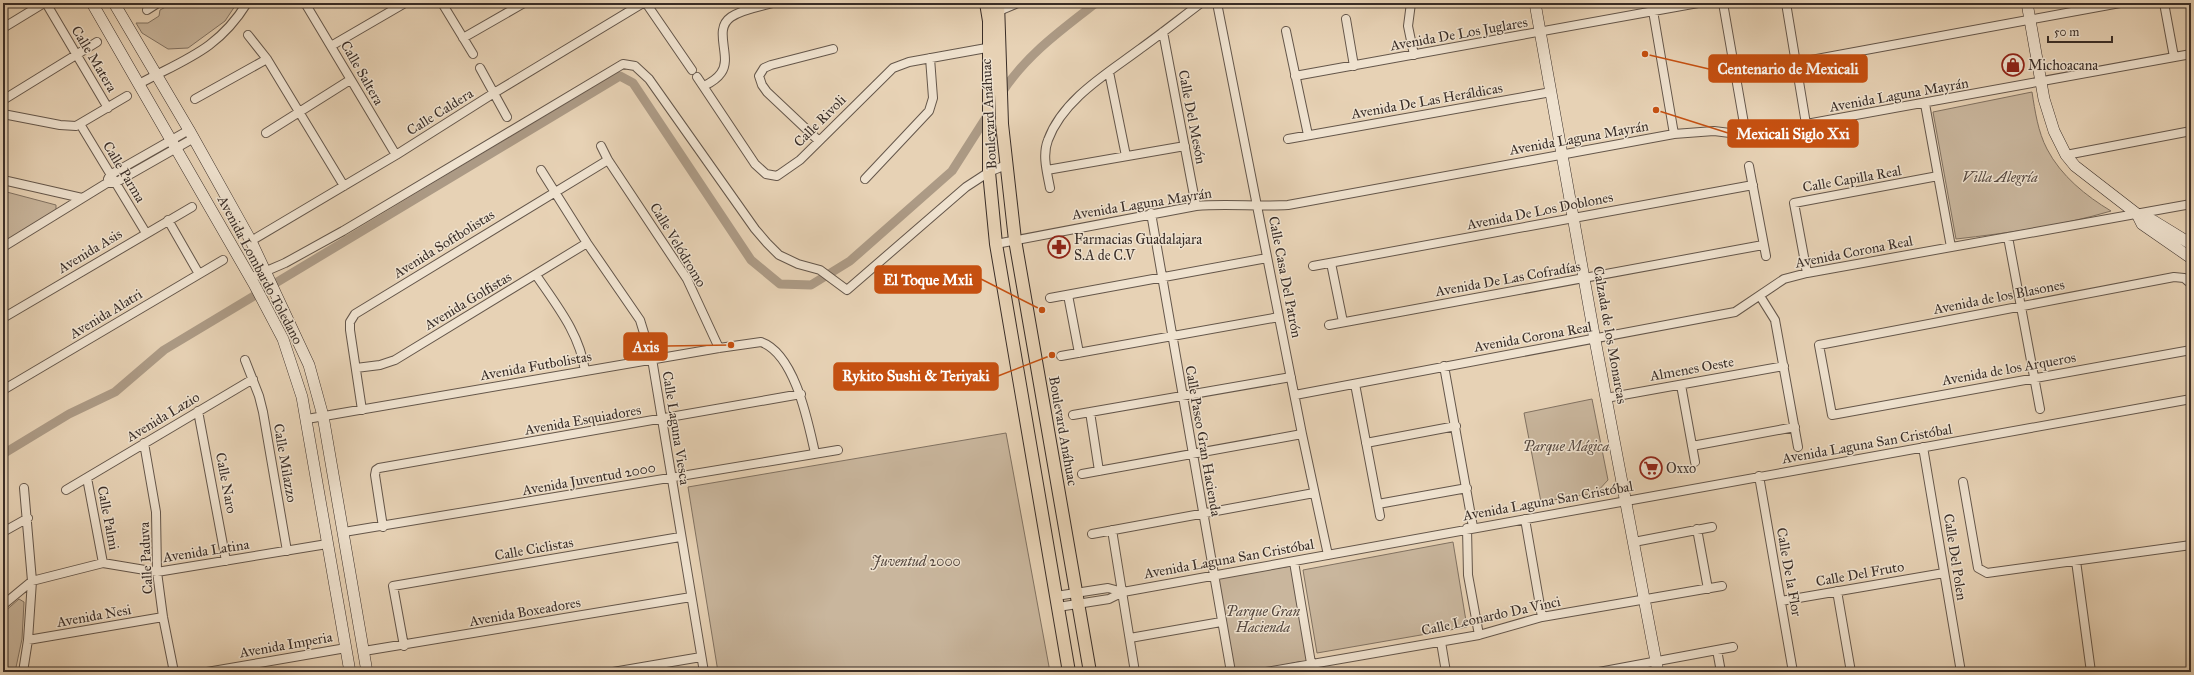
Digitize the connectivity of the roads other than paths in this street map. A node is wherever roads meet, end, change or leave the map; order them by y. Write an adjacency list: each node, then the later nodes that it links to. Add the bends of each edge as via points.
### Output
1 (45, 3): 29 (street); 39 (street, Calle Matera)
2 (92, 3): 56 (main road, Avenida Lombardo Toledano)
3 (114, 3): 51 (main road, Avenida Lombardo Toledano)
4 (158, 3): 25 (street)
5 (247, 3): 51 (street, via 219,39)
6 (305, 3): 36 (street, Calle Saltera)
7 (405, 3): 36 (street)
8 (442, 3): 34 (street)
9 (524, 3): 34 (street)
10 (644, 3): 49 (street); 59 (street, Calle Caldera)
11 (773, 3): 57 (street, via 736,14 727,21 723,34 724,68 718,77)
12 (986, 3): 37 (main road, Boulevard Anáhuac)
13 (1018, 3): 24 (street)
14 (1201, 3): 31 (street)
15 (1217, 3): 105 (street, Calle Casa Del Patrón)
16 (1411, 3): 42 (street, via 1408,26)
17 (1535, 3): 32 (main road, Calzada de los Monarcas)
18 (1698, 3): 26 (street, Avenida De Los Juglares)
19 (1723, 3): 75 (street)
20 (1786, 3): 46 (street)
21 (2026, 3): 28 (main road)
22 (2120, 3): 28 (street)
23 (2164, 3): 43 (street)
24 (998, 7): 37 (main road, Boulevard Anáhuac)
25 (147, 10)
26 (1653, 11): 32 (street, Avenida De Los Juglares); 73 (street)
27 (1346, 19): 47 (street)
28 (2030, 20): 46 (street); 55 (main road)
29 (3, 28)
30 (1286, 31): 52 (street)
31 (1163, 32): 50 (street); 80 (street, Calle Del Mesón)
32 (1540, 32): 42 (street, Avenida De Los Juglares); 58 (main road, Calzada de los Monarcas)
33 (248, 36): 45 (street)
34 (463, 38): 40 (street)
35 (97, 42): 39 (street)
36 (331, 46): 54 (street, Calle Saltera)
37 (995, 46): 44 (street, Calle Rivoli); 88 (main road, Boulevard Anáhuac, via 1002,82 1002,124); 92 (main road, Boulevard Anáhuac, via 989,105)
38 (833, 48): 77 (street, via 771,65 764,68 759,76 768,92)
39 (77, 54): 62 (street); 64 (street, Calle Matera)
40 (474, 54)
41 (2191, 54): 43 (street, Avenida Laguna Mayrán)
42 (1414, 55): 47 (street, Avenida De Los Juglares)
43 (2174, 57): 55 (street, Avenida Laguna Mayrán)
44 (930, 58): 77 (street, Calle Rivoli, via 893,68); 94 (street, via 934,98 929,111)
45 (267, 59): 61 (street); 65 (street)
46 (1796, 63): 69 (street)
47 (1354, 66): 52 (street, Avenida De Los Juglares)
48 (480, 68): 59 (street)
49 (692, 70)
50 (1109, 72): 85 (street); 91 (street, via 1077,99 1058,120 1047,144)
51 (156, 74): 56 (street); 72 (main road, Avenida Lombardo Toledano)
52 (1295, 76): 74 (street)
53 (697, 77): 57 (street, Calle Rivoli)
54 (350, 80): 65 (street); 83 (street, Calle Saltera)
55 (2041, 82): 63 (street, Avenida Laguna Mayrán); 84 (main road, via 2054,131)
56 (139, 84): 78 (main road, Avenida Lombardo Toledano)
57 (704, 86): 77 (street, Calle Rivoli, via 755,164 766,174 777,176 783,173)
58 (1551, 92): 74 (street, Avenida De Las Heráldicas); 81 (main road, Calzada de los Monarcas)
59 (494, 93): 67 (street); 83 (street, Calle Caldera)
60 (127, 96): 64 (street)
61 (194, 99)
62 (3, 100)
63 (1925, 104): 69 (street, Avenida Laguna Mayrán); 93 (street)
64 (108, 108): 68 (street)
65 (299, 112): 71 (street); 98 (street)
66 (3, 114): 68 (street, via 60,125)
67 (507, 117)
68 (80, 124): 96 (street, Calle Parma)
69 (1806, 124): 75 (street, Avenida Laguna Mayrán)
70 (2191, 130): 84 (street)
71 (266, 133)
72 (191, 134): 78 (street); 113 (main road, Avenida Lombardo Toledano)
73 (1674, 134): 75 (street, Avenida Laguna Mayrán, via 1714,131); 81 (street, Avenida Laguna Mayrán)
74 (1308, 135): 76 (street, Avenida De Las Heráldicas)
75 (1746, 135)
76 (1288, 139)
77 (819, 141)
78 (172, 145): 82 (street); 87 (street); 132 (main road, Avenida Lombardo Toledano)
79 (601, 146): 86 (street, Calle Velódromo)
80 (1185, 146): 85 (street); 103 (street, Calle Del Mesón)
81 (1562, 154): 105 (street, Avenida Laguna Mayrán, via 1288,205); 108 (main road, Calzada de los Monarcas)
82 (143, 155): 87 (street); 96 (street)
83 (396, 155): 98 (street, Calle Caldera)
84 (2066, 155): 107 (main road, via 2075,166)
85 (1126, 156): 91 (street)
86 (608, 160): 100 (street); 144 (street, Calle Velódromo, via 684,274)
87 (149, 164): 96 (street)
88 (1006, 165): 92 (street); 112 (main road, Boulevard Anáhuac)
89 (1749, 166): 97 (street)
90 (541, 170): 100 (street, Calle Laguna Viesca)
91 (1047, 170): 99 (street)
92 (989, 172): 115 (main road, Boulevard Anáhuac); 128 (street, via 952,199 847,290 820,270 779,255 755,229 648,79 635,66 627,64 615,68)
93 (1938, 176): 119 (street); 126 (street, Calle Capilla Real, via 1794,203)
94 (866, 179)
95 (3, 180): 101 (street)
96 (110, 180): 101 (street); 110 (street, Calle Parma)
97 (1753, 185): 108 (street, Avenida De Los Doblones); 117 (street)
98 (344, 186): 113 (street, Calle Caldera)
99 (1050, 188)
100 (555, 192): 114 (street, Calle Laguna Viesca); 152 (street, Avenida Softbolistas, via 355,314 350,322 350,330)
101 (82, 198): 118 (street)
102 (2191, 204): 107 (street, Avenida Corona Real)
103 (1196, 206): 105 (street, Avenida Laguna Mayrán); 106 (street, Avenida Laguna Mayrán)
104 (192, 207): 109 (street, Avenida Asis)
105 (1258, 207): 121 (street, Calle Casa Del Patrón)
106 (1151, 213): 112 (street, Avenida Laguna Mayrán); 130 (street, Calle Paseo Gran Hacienda)
107 (2137, 214): 111 (street, Avenida Corona Real); 116 (main road, via 2152,220); 122 (main road, via 2142,224)
108 (1574, 217): 124 (street, Avenida De Los Doblones); 131 (main road, Calzada de los Monarcas)
109 (168, 220): 110 (street, Avenida Asis); 127 (street)
110 (146, 233): 139 (street, Avenida Asis)
111 (2008, 237): 119 (street, Avenida Corona Real); 137 (street)
112 (1015, 240): 115 (street, Avenida Laguna Mayrán); 229 (main road, Boulevard Anáhuac)
113 (251, 241): 128 (main road, Avenida Lombardo Toledano)
114 (587, 243): 129 (street, Avenida Golfistas); 148 (street, Calle Laguna Viesca, via 640,320)
115 (996, 244): 232 (main road, Boulevard Anáhuac)
116 (2191, 244)
117 (1763, 245): 120 (street); 131 (street, Avenida De Las Cofradías)
118 (3, 247)
119 (1951, 247): 126 (street, Avenida Corona Real)
120 (1766, 256)
121 (1268, 258): 130 (street); 138 (street, Calle Casa Del Patrón)
122 (2191, 258)
123 (223, 260): 127 (street, Avenida Alatri)
124 (1331, 263): 125 (street, Avenida De Los Doblones); 140 (street)
125 (1313, 266)
126 (1807, 273): 135 (street, Avenida Corona Real, via 1784,279)
127 (199, 274): 159 (street, Avenida Alatri)
128 (266, 275): 132 (street); 171 (main road, Avenida Lombardo Toledano, via 309,365)
129 (536, 276): 152 (street, Avenida Golfistas, via 395,360); 153 (street, via 575,334)
130 (1162, 277): 134 (street); 142 (street, Calle Paseo Gran Hacienda)
131 (1585, 278): 140 (street, Avenida De Las Cofradías); 143 (main road, Calzada de los Monarcas)
132 (252, 281): 172 (main road, Avenida Lombardo Toledano, via 290,358)
133 (2191, 284): 137 (street, Avenida de los Blasones, via 2184,278 2174,277)
134 (1068, 294): 136 (street); 146 (street)
135 (1760, 296): 143 (street, Avenida Corona Real, via 1735,312); 151 (street, via 1775,320)
136 (1050, 298)
137 (2021, 306): 155 (street); 169 (street, Avenida de los Blasones, via 1819,345)
138 (1279, 316): 142 (street); 154 (street, Calle Casa Del Patrón)
139 (3, 318)
140 (1343, 322): 141 (street, Avenida De Las Cofradías)
141 (1329, 325)
142 (1172, 336): 146 (street); 161 (street, Calle Paseo Gran Hacienda)
143 (1595, 340): 150 (street, Avenida Corona Real); 163 (main road, Calzada de los Monarcas)
144 (719, 348): 148 (street, Avenida Futbolistas); 160 (street, Avenida Futbolistas, via 761,342 769,347 786,368)
145 (2191, 350): 155 (street, Avenida de los Arqueros)
146 (1079, 353): 147 (street)
147 (1061, 356)
148 (652, 359): 153 (street, Avenida Futbolistas); 173 (street, Calle Laguna Viesca)
149 (245, 360): 156 (street, Calle Milazzo)
150 (1444, 366): 157 (street, Avenida Corona Real); 174 (street)
151 (1784, 366): 158 (street, Almenes Oeste); 175 (street)
152 (356, 368): 166 (street)
153 (585, 371): 166 (street, Avenida Futbolistas)
154 (1291, 377): 161 (street); 162 (street, Calle Casa Del Patrón)
155 (2035, 377): 165 (street); 169 (street, Avenida de los Arqueros)
156 (253, 380): 167 (street, Avenida Lazio); 214 (street, Calle Milazzo, via 266,429)
157 (1355, 384): 162 (street, Avenida Corona Real); 178 (street)
158 (1681, 385): 163 (street, Almenes Oeste); 179 (street)
159 (3, 390)
160 (801, 394): 173 (street, Avenida Esquiadores); 183 (street)
161 (1182, 395): 168 (street); 184 (street, Calle Paseo Gran Hacienda)
162 (1295, 395): 176 (street, Calle Casa Del Patrón)
163 (1606, 398): 196 (main road, Calzada de los Monarcas)
164 (2191, 399): 181 (street, Avenida Laguna San Cristóbal)
165 (2040, 409)
166 (362, 410): 171 (street, Avenida Futbolistas)
167 (198, 411): 177 (street, Avenida Lazio); 216 (street, Calle Naro)
168 (1090, 412): 170 (street); 186 (street)
169 (1832, 414)
170 (1073, 415)
171 (323, 416): 172 (street, Avenida Futbolistas); 208 (main road, Avenida Lombardo Toledano)
172 (307, 419): 212 (main road, Avenida Lombardo Toledano)
173 (662, 420): 190 (street, Calle Laguna Viesca); 202 (street, Avenida Esquiadores, via 376,470)
174 (1456, 426): 178 (street); 193 (street)
175 (1795, 427): 179 (street); 180 (street)
176 (1302, 434): 184 (street); 195 (street, Calle Casa Del Patrón)
177 (144, 443): 189 (street, Avenida Lazio); 220 (street, Calle Paduva, via 156,512)
178 (1366, 443): 197 (street)
179 (1692, 446): 185 (street)
180 (1798, 447)
181 (1923, 447): 188 (street, Avenida Laguna San Cristóbal); 221 (street, Calle Del Polen)
182 (838, 450): 183 (street, Avenida Juventud 2000)
183 (815, 453): 190 (street, Avenida Juventud 2000)
184 (1192, 454): 186 (street); 198 (street, Calle Paseo Gran Hacienda)
185 (1695, 462)
186 (1099, 471): 187 (street)
187 (1082, 474)
188 (1759, 476): 196 (street, Avenida Laguna San Cristóbal); 231 (street, Calle De la Flor)
189 (87, 478): 194 (street, Avenida Lazio); 219 (street, Calle Palmi)
190 (671, 478): 202 (street, Avenida Juventud 2000); 210 (street, Calle Laguna Viesca)
191 (1963, 482): 217 (street, via 1978,568 1981,571 1987,573)
192 (24, 488): 200 (street)
193 (1466, 488): 197 (street); 204 (street)
194 (66, 490)
195 (1314, 493): 198 (street); 215 (street, Calle Casa Del Patrón)
196 (1626, 502): 201 (street, Avenida Laguna San Cristóbal); 211 (main road, Calzada de los Monarcas)
197 (1378, 504): 199 (street)
198 (1203, 514): 205 (street); 222 (street, Calle Paseo Gran Hacienda)
199 (1380, 516)
200 (28, 518): 207 (street); 223 (street)
201 (1526, 519): 204 (street, Avenida Laguna San Cristóbal); 235 (street)
202 (383, 527): 208 (street, Avenida Juventud 2000)
203 (1712, 527): 206 (street)
204 (1470, 528): 215 (street, Avenida Laguna San Cristóbal); 237 (street, via 1468,575)
205 (1112, 530): 209 (street); 227 (street)
206 (1697, 530): 211 (street); 225 (street)
207 (3, 532)
208 (344, 532): 245 (main road, Avenida Lombardo Toledano)
209 (1092, 534)
210 (680, 537): 228 (street, Calle Laguna Viesca); 241 (street, Calle Ciclistas, via 393,586)
211 (1634, 542): 230 (main road, Calzada de los Monarcas)
212 (327, 544): 214 (street, Avenida Latina); 243 (main road, Avenida Lombardo Toledano)
213 (2191, 545): 217 (street)
214 (287, 551): 216 (street, Avenida Latina)
215 (1328, 555): 218 (street, Avenida Laguna San Cristóbal)
216 (226, 561): 220 (street, Avenida Latina)
217 (2076, 561): 268 (street)
218 (1294, 562): 222 (street, Avenida Laguna San Cristóbal); 247 (street)
219 (103, 563): 220 (street, Avenida Latina); 223 (street, Avenida Latina)
220 (158, 572): 234 (street, Calle Paduva)
221 (1944, 573): 226 (street, Calle Del Fruto); 267 (street, Calle Del Polen)
222 (1214, 576): 227 (street, Avenida Laguna San Cristóbal); 236 (street, Calle Paseo Gran Hacienda)
223 (32, 581): 233 (street, Avenida Latina); 239 (street)
224 (1722, 586): 225 (street, Calle Leonardo Da Vinci)
225 (1708, 589): 230 (street, Calle Leonardo Da Vinci)
226 (1837, 591): 231 (street, Calle Del Fruto); 266 (street)
227 (1123, 592): 229 (street, Avenida Laguna San Cristóbal, via 1109,598); 238 (street)
228 (691, 597): 241 (street, Avenida Boxeadores); 246 (street, Calle Laguna Viesca)
229 (1077, 598): 232 (street, Avenida Laguna San Cristóbal); 232 (street, Avenida Laguna San Cristóbal); 258 (main road, Boulevard Anáhuac)
230 (1645, 600): 235 (street, Calle Leonardo Da Vinci); 248 (main road, Calzada de los Monarcas)
231 (1781, 601): 265 (street, Calle De la Flor)
232 (1057, 602): 257 (main road, Boulevard Anáhuac)
233 (3, 605)
234 (163, 617): 239 (street, Avenida Nesi); 250 (street, Calle Paduva)
235 (1542, 617): 237 (street, Calle Leonardo Da Vinci)
236 (1221, 622): 238 (street); 260 (street, Calle Paseo Gran Hacienda)
237 (1479, 635): 240 (street, Calle Leonardo Da Vinci)
238 (1130, 638): 259 (street)
239 (28, 640): 249 (street)
240 (1441, 642): 247 (street, Calle Leonardo Da Vinci); 262 (street)
241 (404, 646): 245 (street, Avenida Boxeadores)
242 (1733, 647): 244 (street)
243 (346, 648): 251 (street, Avenida Imperia); 252 (main road, Avenida Lombardo Toledano); 253 (main road)
244 (1717, 650): 248 (street); 264 (street)
245 (364, 651): 254 (main road, Avenida Lombardo Toledano)
246 (701, 657): 255 (street); 256 (street, Calle Laguna Viesca)
247 (1311, 663): 261 (street, Calle Leonardo Da Vinci)
248 (1657, 667): 263 (street)
249 (23, 672)
250 (174, 672)
251 (207, 672)
252 (350, 672)
253 (354, 672)
254 (367, 672)
255 (613, 672)
256 (704, 672)
257 (1068, 672)
258 (1090, 672)
259 (1135, 672)
260 (1231, 672)
261 (1266, 672)
262 (1446, 672)
263 (1599, 672)
264 (1721, 672)
265 (1793, 672)
266 (1851, 672)
267 (1961, 672)
268 (2091, 672)

